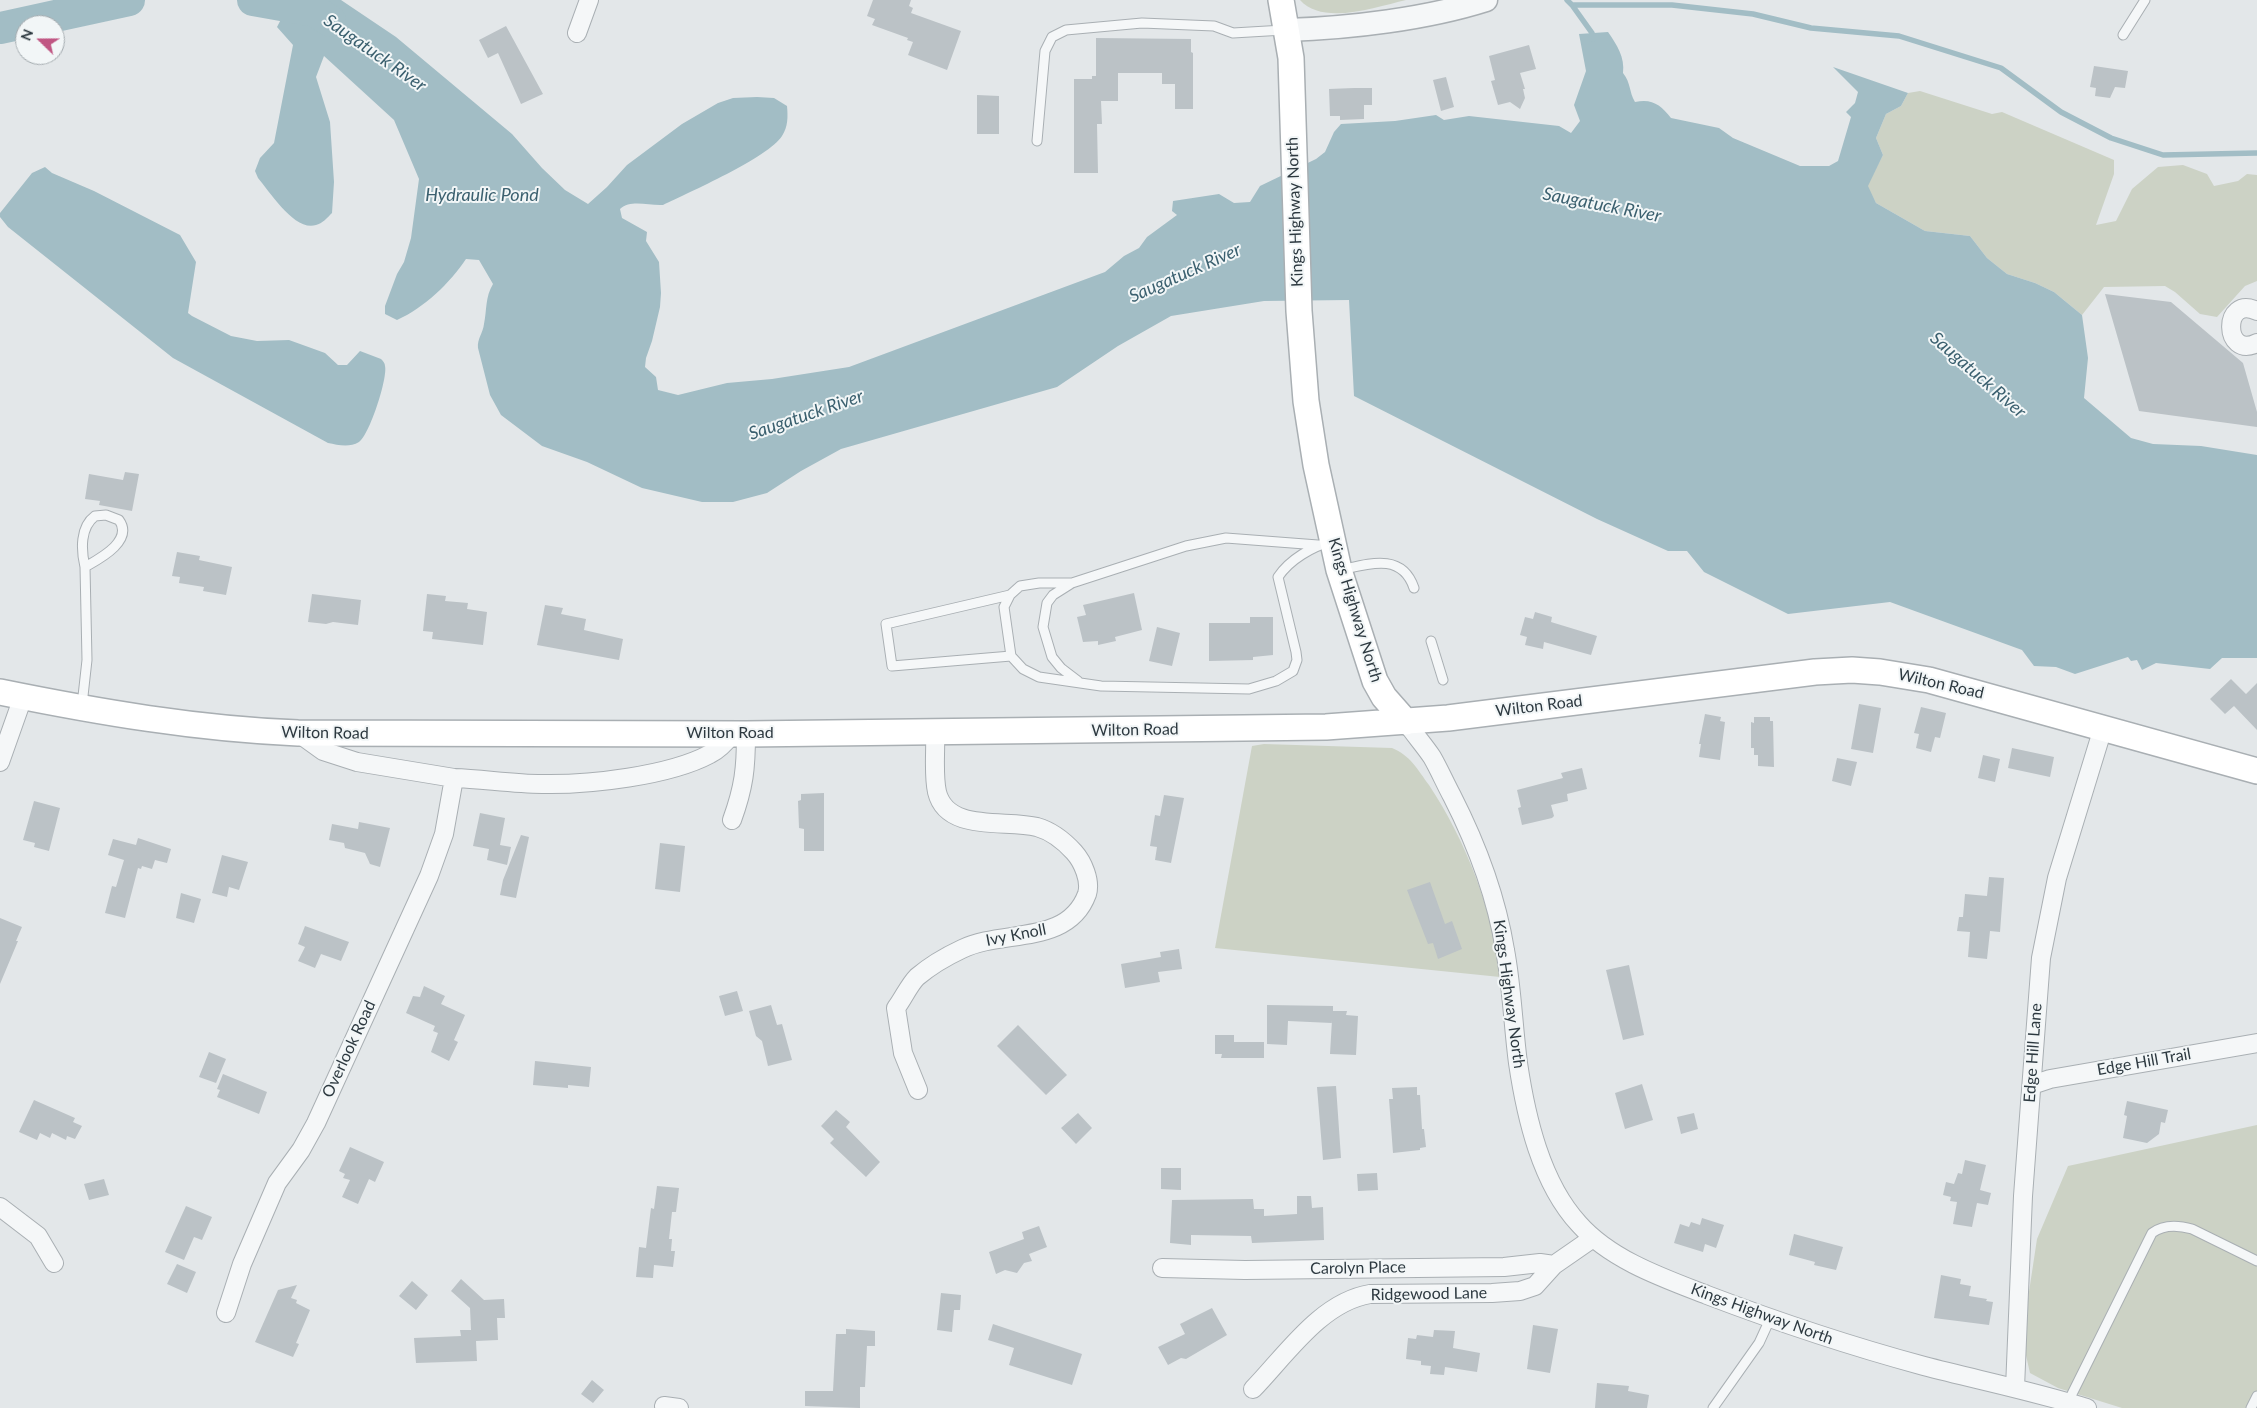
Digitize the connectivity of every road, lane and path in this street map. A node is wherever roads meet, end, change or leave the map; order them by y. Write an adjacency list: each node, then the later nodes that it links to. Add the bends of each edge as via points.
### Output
1 (589, 0): 6 (street)
2 (1281, 0): 5 (main road, Kings Highway North)
3 (1486, 0): 5 (street, via 1379,21)
4 (2145, 0): 7 (lane)
5 (1287, 30): 8 (lane, via 1232,33 1214,26 1142,23 1066,30 1052,37 1045,51); 11 (main road, Kings Highway North, via 1299,311 1305,392)
6 (577, 32)
7 (2123, 34)
8 (1037, 141)
9 (2257, 311): 10 (street, via 2244,309 2236,312 2230,327 2237,342 2244,346)
10 (2257, 343)
11 (1325, 543): 13 (main road, Kings Highway North); 14 (lane, via 1226,538 1186,546); 20 (lane, via 1285,566 1278,577 1296,652 1296,666 1285,677 1249,689 1101,686)
12 (85, 567): 12 (lane, via 82,544 91,519 106,515 118,520 122,530 118,543); 22 (lane, via 87,660)
13 (1339, 570): 15 (lane, via 1381,561 1410,576); 23 (main road, Kings Highway North, via 1375,681)
14 (1072, 583): 16 (lane, via 1020,586); 20 (lane, via 1047,603 1043,627 1052,657)
15 (1414, 588)
16 (1010, 595): 18 (lane, via 1004,607); 18 (lane, via 886,624 892,666)
17 (1431, 641): 19 (lane)
18 (1011, 656): 20 (lane, via 1023,669 1039,677)
19 (1443, 680)
20 (1079, 682)
21 (12, 695): 22 (main road, Wilton Road); 28 (street)
22 (81, 708): 25 (main road, Wilton Road, via 201,725)
23 (1406, 722): 24 (main road, Wilton Road, via 1764,677 1852,670 1929,680); 26 (main road, Wilton Road, via 1326,728); 36 (street, Kings Highway North, via 1433,759 1482,862 1503,936 1518,1064 1536,1140 1561,1198 1573,1218)
24 (2103, 728): 29 (main road, Wilton Road); 33 (street, Edge Hill Lane, via 2057,878 2045,932)
25 (298, 732): 27 (main road, Wilton Road); 30 (street, via 323,751 356,762)
26 (935, 732): 27 (main road, Wilton Road); 34 (street, Ivy Knoll, via 937,792 947,811 960,818 1038,827 1053,834 1067,844 1082,863 1088,890 1074,916 1059,926 1042,933 983,940 962,948 916,978 896,1008 904,1053)
27 (739, 734): 30 (street, via 709,755 632,777 542,784); 31 (street, via 746,769)
28 (0, 762)
29 (2257, 772)
30 (454, 778): 41 (street, Overlook Road, via 444,834 429,876 316,1123 277,1183 242,1264)
31 (732, 820)
32 (2257, 1042): 33 (street, Edge Hill Trail, via 2050,1078)
33 (2032, 1085): 43 (street, Edge Hill Lane, via 2023,1196)
34 (918, 1090)
35 (0, 1207): 38 (street, via 38,1236)
36 (1593, 1238): 39 (street, Ridgewood Lane); 42 (street, Kings Highway North, via 1627,1260 1664,1277)
37 (2257, 1261): 46 (lane, via 2192,1229 2173,1226 2158,1229 2148,1238)
38 (54, 1262)
39 (1554, 1265): 40 (street, Carolyn Place, via 1254,1270); 44 (street, Ridgewood Lane, via 1535,1286 1507,1293 1370,1294 1350,1299 1323,1316)
40 (1162, 1268)
41 (226, 1313)
42 (1770, 1319): 43 (street, Kings Highway North, via 1920,1365); 47 (lane, via 1759,1343)
43 (2015, 1388): 46 (street, Kings Highway North)
44 (1253, 1389)
45 (2257, 1396): 49 (lane)
46 (2068, 1402): 48 (street, Kings Highway North)
47 (1713, 1408)
48 (2087, 1408)
49 (2251, 1408)

